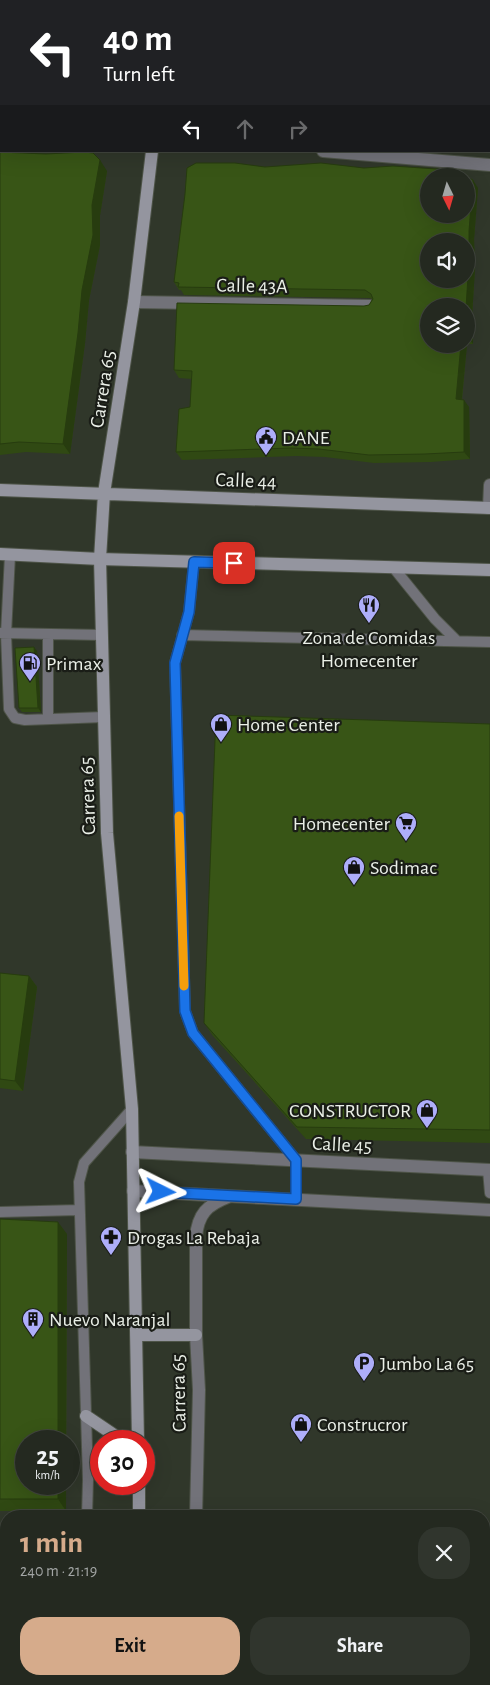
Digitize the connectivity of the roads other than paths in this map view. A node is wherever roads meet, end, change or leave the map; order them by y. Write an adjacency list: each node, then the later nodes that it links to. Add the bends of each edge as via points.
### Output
1 (152, 152): 4 (main road, Carrera 65)
2 (335, 152): 3 (street)
3 (490, 165)
4 (134, 302): 5 (street, Calle 43A); 8 (main road, Carrera 65)
5 (370, 306)
6 (490, 485): 9 (street)
7 (0, 490): 8 (main road, Calle 44)
8 (104, 493): 9 (main road, Calle 44); 11 (main road, Carrera 65)
9 (489, 508)
10 (5, 554): 11 (main road); 15 (lane)
11 (100, 559): 12 (main road); 18 (main road, Carrera 65)
12 (194, 562): 13 (main road); 19 (lane, via 189,612)
13 (393, 568): 14 (main road); 20 (lane)
14 (490, 570)
15 (4, 593): 16 (lane)
16 (3, 634): 17 (lane); 23 (lane, via 8,708 15,718)
17 (48, 635): 18 (lane); 23 (lane)
18 (102, 635): 22 (main road, Carrera 65)
19 (182, 635): 20 (lane); 26 (lane, via 175,663 185,1011 193,1033)
20 (457, 642): 21 (lane)
21 (490, 642)
22 (104, 717): 23 (lane); 24 (main road, Carrera 65, via 107,833)
23 (48, 719)
24 (132, 1109): 25 (main road, Carrera 65); 32 (lane, via 84,1164 79,1182)
25 (132, 1152): 26 (street, Calle 45); 28 (main road, Carrera 65)
26 (296, 1160): 27 (street, Calle 45); 31 (lane)
27 (489, 1170): 29 (lane)
28 (133, 1191): 30 (street); 35 (main road, Carrera 65)
29 (490, 1192)
30 (231, 1196): 31 (street); 36 (street, Carrera 65, via 213,1203 197,1225)
31 (296, 1199): 33 (street)
32 (80, 1210): 34 (lane); 37 (lane)
33 (490, 1210)
34 (0, 1212)
35 (136, 1335): 36 (main road); 39 (main road, Carrera 65)
36 (196, 1335): 43 (street, Carrera 65, via 199,1390)
37 (86, 1416): 38 (main road); 41 (lane)
38 (107, 1430)
39 (138, 1430)
40 (139, 1495): 42 (main road)
41 (87, 1510)
42 (139, 1510)
43 (196, 1510)

